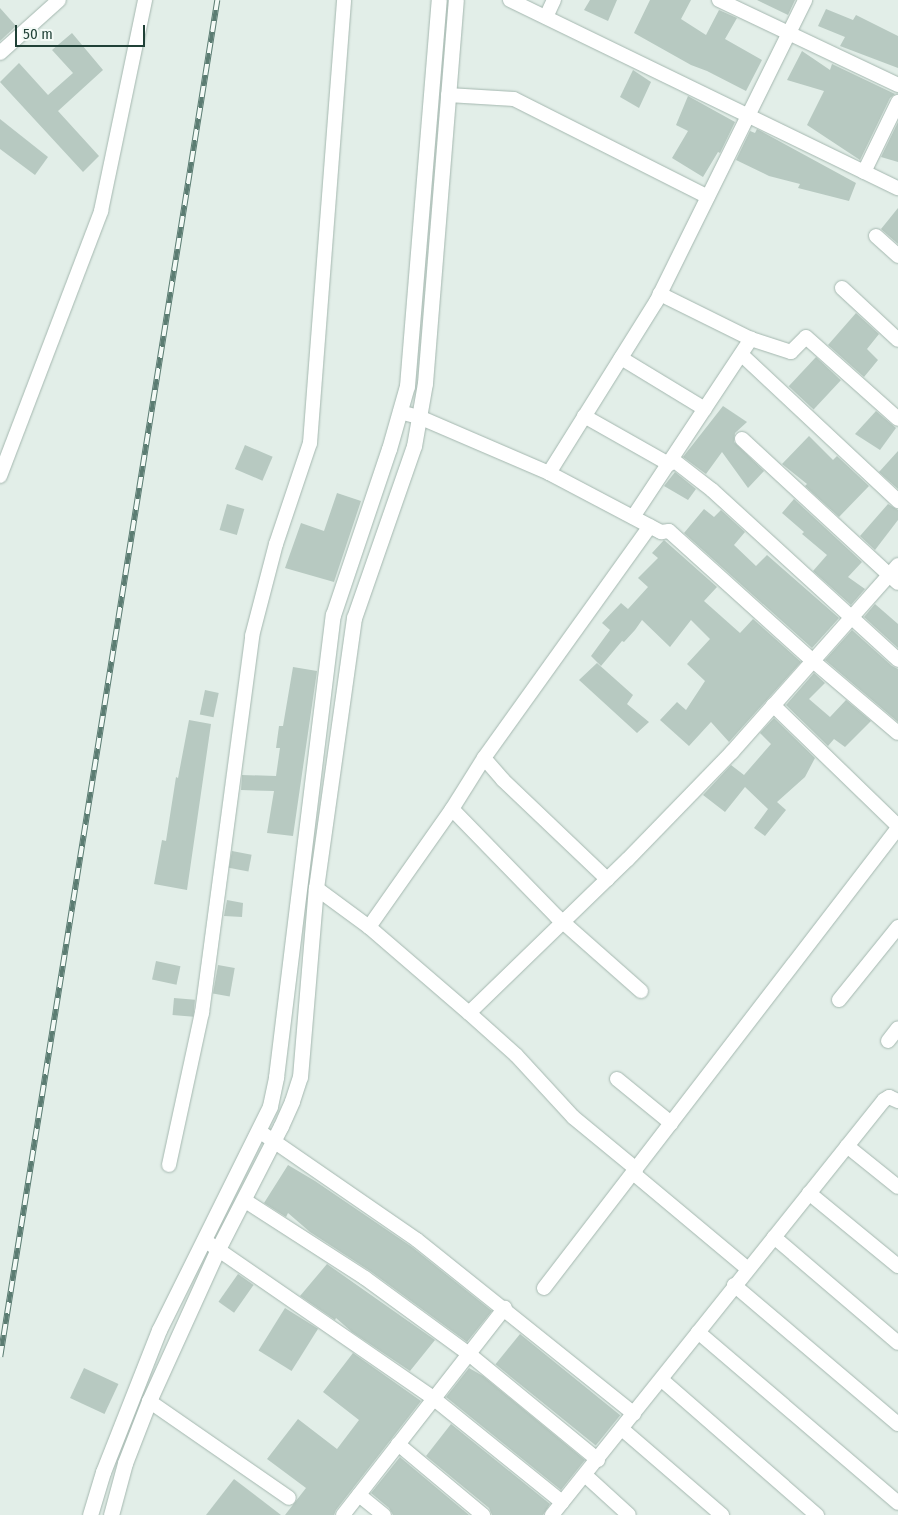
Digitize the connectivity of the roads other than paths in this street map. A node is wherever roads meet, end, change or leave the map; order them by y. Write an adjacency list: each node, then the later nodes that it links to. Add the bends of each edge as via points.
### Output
1 (59, 0): 12 (street)
2 (145, 0): 36 (street, via 101,211)
3 (344, 0): 65 (street, via 310,443 276,544 252,636 202,1013)
4 (439, 0): 29 (street, via 407,386)
5 (456, 0): 14 (street)
6 (510, 0): 10 (street)
7 (554, 0): 10 (street)
8 (719, 0): 11 (street)
9 (805, 0): 11 (street)
10 (546, 17): 16 (street)
11 (789, 33): 13 (street); 16 (street)
12 (0, 53)
13 (898, 85)
14 (448, 95): 19 (street, via 514,99); 31 (street, via 425,383)
15 (898, 102): 17 (street)
16 (748, 117): 17 (street); 19 (street)
17 (864, 172): 18 (street)
18 (898, 188)
19 (708, 197): 23 (street)
20 (876, 236): 21 (street)
21 (898, 256)
22 (842, 288): 25 (street)
23 (660, 294): 24 (street); 27 (street)
24 (751, 339): 26 (street); 32 (street, via 792,352 806,337)
25 (898, 340)
26 (742, 355): 28 (street); 37 (street)
27 (621, 358): 28 (street); 30 (street)
28 (705, 409): 34 (street)
29 (400, 412): 31 (street); 62 (street, via 333,615 276,1077)
30 (584, 416): 34 (street); 35 (street)
31 (419, 417): 35 (street); 50 (street, via 414,446 354,618)
32 (898, 419)
33 (742, 439): 40 (street)
34 (671, 461): 38 (street); 41 (street, via 712,490)
35 (548, 473): 38 (street)
36 (0, 476)
37 (898, 501)
38 (634, 517): 39 (street)
39 (650, 526): 43 (street, via 661,532 669,530); 46 (street)
40 (895, 574): 41 (street)
41 (850, 619): 42 (street); 43 (street)
42 (898, 660)
43 (813, 661): 44 (street); 45 (street)
44 (773, 705): 48 (street); 49 (street, via 732,752)
45 (898, 733)
46 (484, 758): 47 (street); 49 (street)
47 (452, 808): 51 (street); 52 (street)
48 (898, 827): 61 (street)
49 (607, 879): 51 (street)
50 (316, 888): 52 (street); 63 (street, via 300,1077)
51 (564, 921): 54 (street); 56 (street)
52 (369, 927): 56 (street)
53 (898, 927): 55 (street)
54 (641, 991)
55 (839, 1000)
56 (469, 1013): 66 (street, via 516,1055 573,1117)
57 (898, 1028): 58 (street)
58 (888, 1041)
59 (617, 1079): 61 (street)
60 (898, 1101): 64 (street, via 889,1097 884,1100)
61 (671, 1123): 66 (street)
62 (260, 1131): 63 (street); 71 (street)
63 (274, 1140): 69 (street); 77 (street, via 417,1240)
64 (847, 1146): 67 (street); 68 (street)
65 (168, 1165)
66 (635, 1171): 74 (street); 76 (street)
67 (898, 1187)
68 (809, 1193): 70 (street); 73 (street)
69 (244, 1200): 72 (street); 80 (street, via 365,1278)
70 (774, 1237): 74 (street); 79 (street)
71 (205, 1240): 72 (street); 94 (street, via 134,1390)
72 (218, 1249): 82 (street); 83 (street)
73 (898, 1266)
74 (748, 1269): 75 (street)
75 (734, 1285): 78 (street); 85 (street)
76 (544, 1288)
77 (505, 1308): 80 (street); 84 (street)
78 (698, 1332): 81 (street); 93 (street)
79 (898, 1343)
80 (469, 1354): 82 (street); 88 (street)
81 (662, 1380): 84 (street); 102 (street)
82 (433, 1398): 87 (street); 92 (street)
83 (149, 1401): 91 (street); 95 (street, via 125,1463)
84 (634, 1414): 86 (street)
85 (898, 1424)
86 (622, 1429): 88 (street); 101 (street)
87 (398, 1444): 90 (street); 98 (street)
88 (598, 1460): 89 (street)
89 (585, 1475): 92 (street); 100 (street)
90 (359, 1495): 96 (street); 97 (street)
91 (290, 1498)
92 (562, 1502): 99 (street)
93 (898, 1503)
94 (90, 1515)
95 (111, 1515)
96 (343, 1515)
97 (384, 1515)
98 (483, 1515)
99 (552, 1515)
100 (629, 1515)
101 (722, 1515)
102 (817, 1515)

